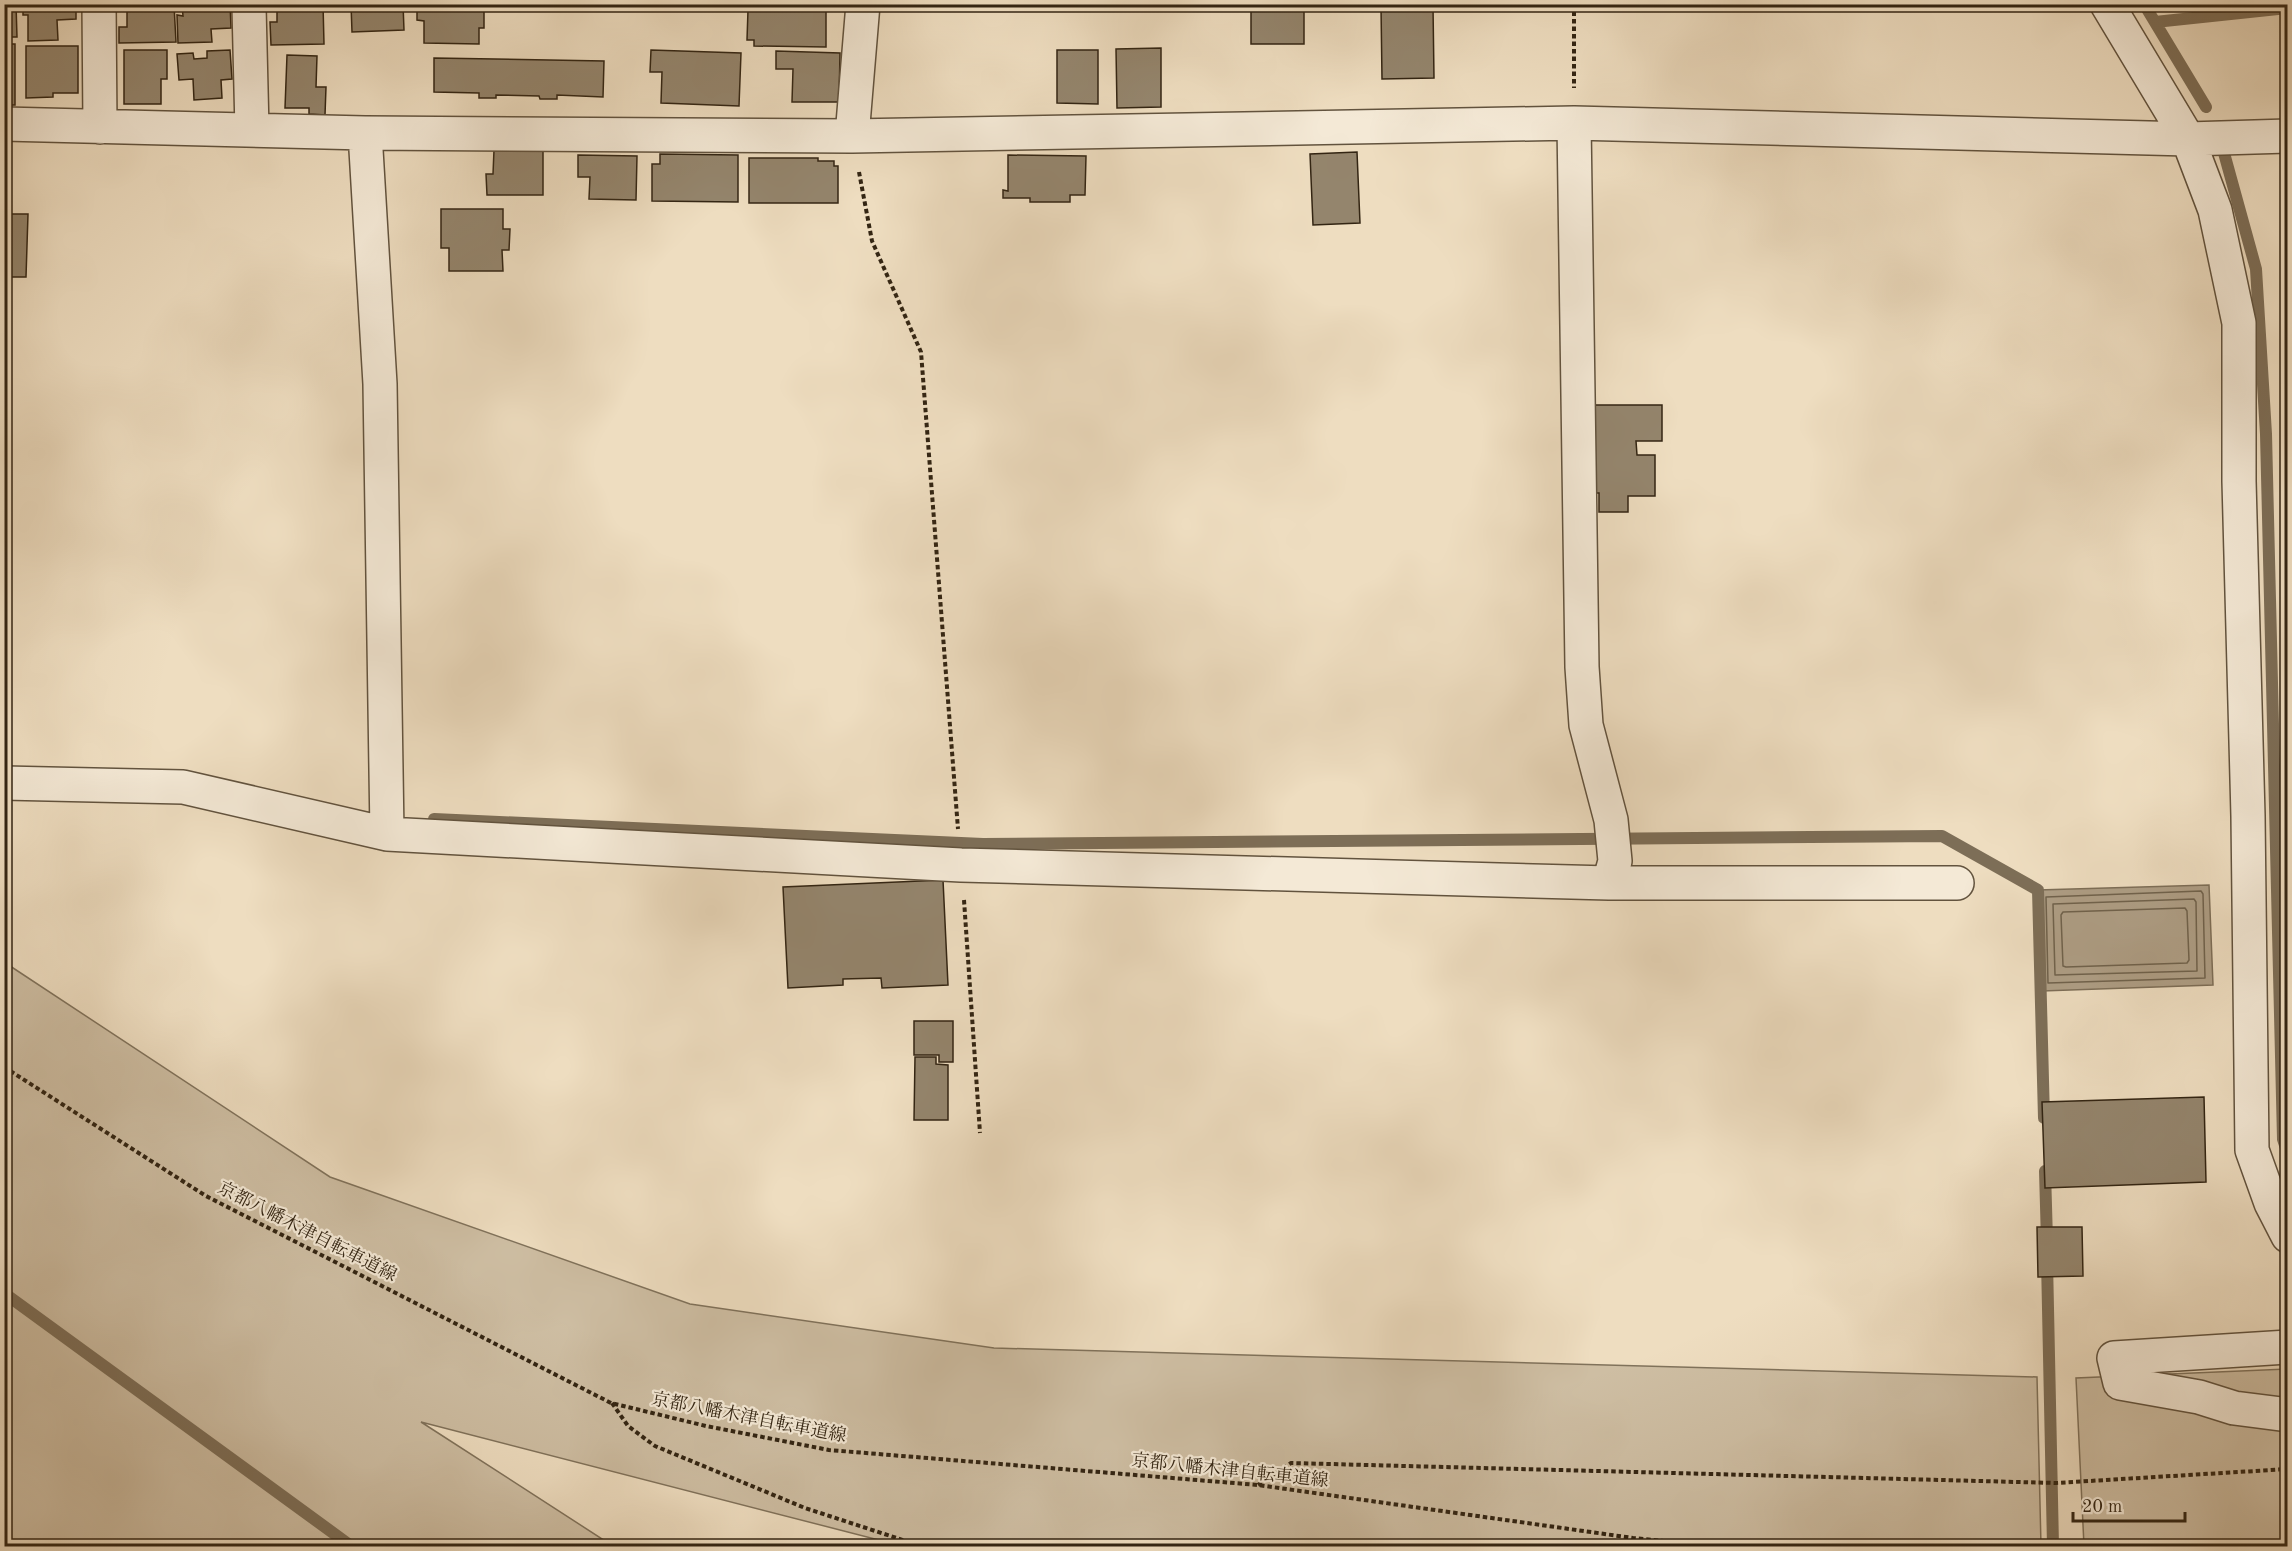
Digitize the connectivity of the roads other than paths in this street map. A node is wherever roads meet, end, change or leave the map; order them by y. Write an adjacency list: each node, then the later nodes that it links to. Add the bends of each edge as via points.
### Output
1 (99, 4): 7 (street)
2 (863, 4): 10 (street)
3 (2107, 4): 12 (street)
4 (249, 7): 8 (street)
5 (1575, 123): 10 (street); 12 (street); 15 (street, via 1582,667 1586,724 1611,820 1615,861)
6 (4, 124): 7 (street)
7 (100, 127): 8 (street)
8 (252, 130): 9 (street)
9 (366, 133): 10 (street); 14 (street, via 380,384)
10 (852, 136)
11 (2288, 136): 12 (street)
12 (2188, 139): 17 (street, via 2215,210 2239,323 2252,1150)
13 (4, 783): 14 (street, via 183,788)
14 (387, 834): 15 (street, via 961,865)
15 (1609, 883): 16 (street)
16 (1957, 883)
17 (2288, 1236)
18 (2288, 1347): 19 (street, via 2114,1358 2120,1383 2199,1397 2234,1408)
19 (2288, 1415)

